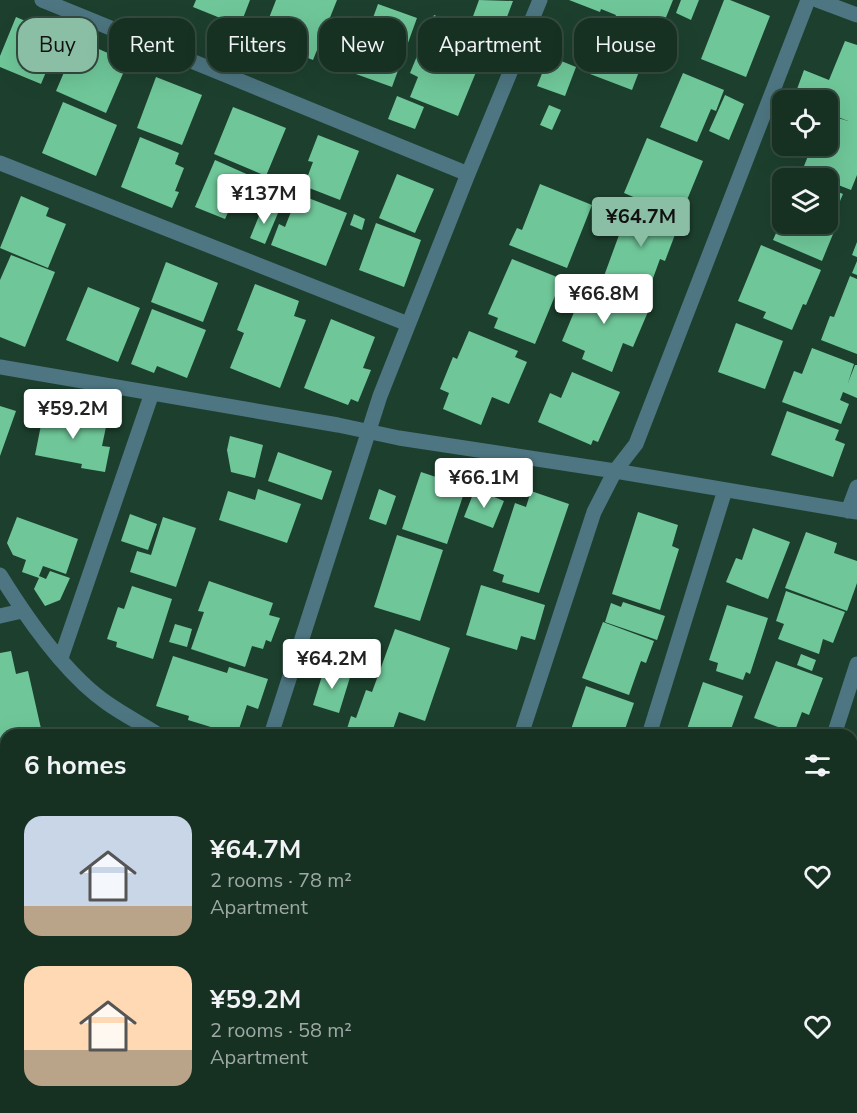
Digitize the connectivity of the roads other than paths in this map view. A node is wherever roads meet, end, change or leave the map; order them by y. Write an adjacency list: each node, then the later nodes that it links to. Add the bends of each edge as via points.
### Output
1 (42, 0): 7 (street)
2 (540, 0): 7 (street)
3 (808, 0): 12 (street, via 636,444)
4 (817, 0): 5 (street)
5 (857, 15)
6 (0, 163): 8 (street)
7 (468, 174): 8 (street)
8 (408, 324): 11 (street)
9 (0, 367): 10 (street)
10 (152, 393): 11 (street); 19 (street)
11 (368, 431): 12 (street); 22 (street)
12 (615, 471): 14 (street); 23 (street, via 594,512)
13 (857, 487): 15 (street)
14 (725, 490): 15 (street); 24 (street)
15 (852, 512)
16 (0, 575): 17 (street)
17 (22, 611): 18 (street); 19 (street)
18 (0, 616)
19 (61, 658): 21 (street, via 106,702)
20 (857, 664): 25 (street)
21 (149, 729)
22 (273, 729)
23 (523, 729)
24 (651, 729)
25 (836, 729)

